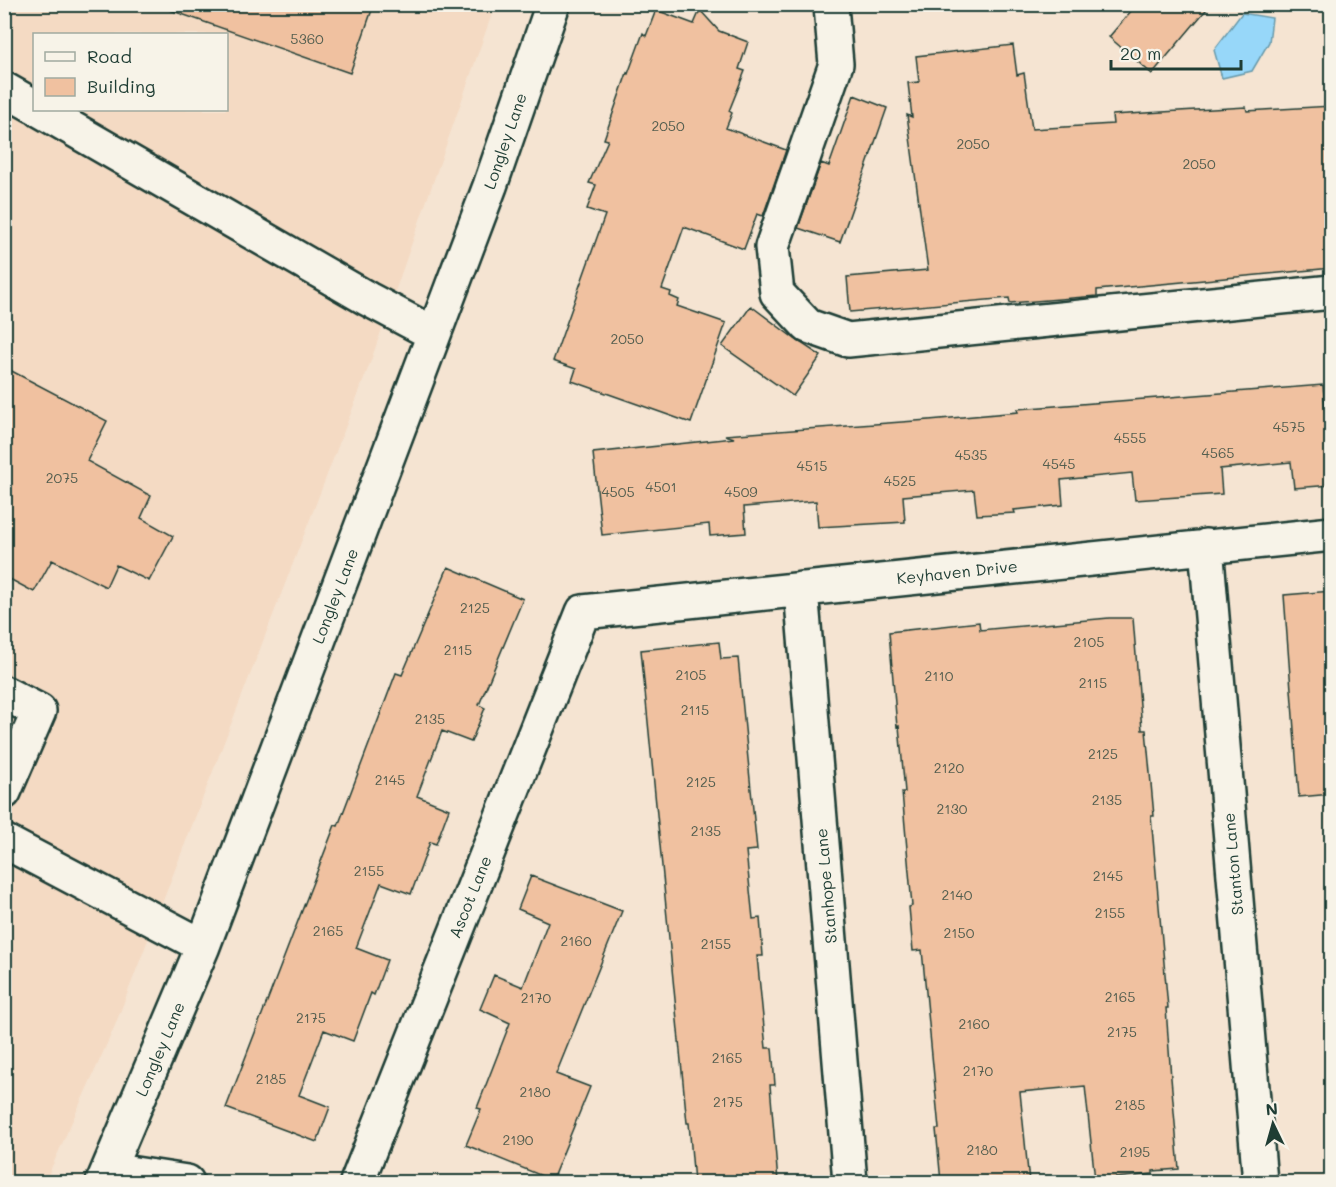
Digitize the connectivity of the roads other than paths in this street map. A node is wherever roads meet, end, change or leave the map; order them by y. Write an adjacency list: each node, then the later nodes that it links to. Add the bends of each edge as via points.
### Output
1 (553, 4): 7 (street, Longley Lane)
2 (839, 5): 6 (street, via 836,64 772,247 777,292 808,326 848,340)
3 (4, 89): 4 (street)
4 (33, 105)
5 (42, 111): 7 (street)
6 (1332, 292)
7 (434, 334): 15 (street, Longley Lane)
8 (1332, 534): 9 (street, Keyhaven Drive)
9 (1206, 546): 10 (street, Keyhaven Drive); 20 (street, Stanton Lane)
10 (801, 589): 11 (street, Keyhaven Drive); 19 (street, Stanhope Lane)
11 (583, 612): 18 (street, Ascot Lane)
12 (4, 693): 13 (street, via 39,711)
13 (4, 792)
14 (4, 841): 15 (street)
15 (203, 946): 16 (street, Longley Lane)
16 (106, 1176): 17 (street)
17 (187, 1182)
18 (357, 1182)
19 (850, 1182)
20 (1260, 1182)

